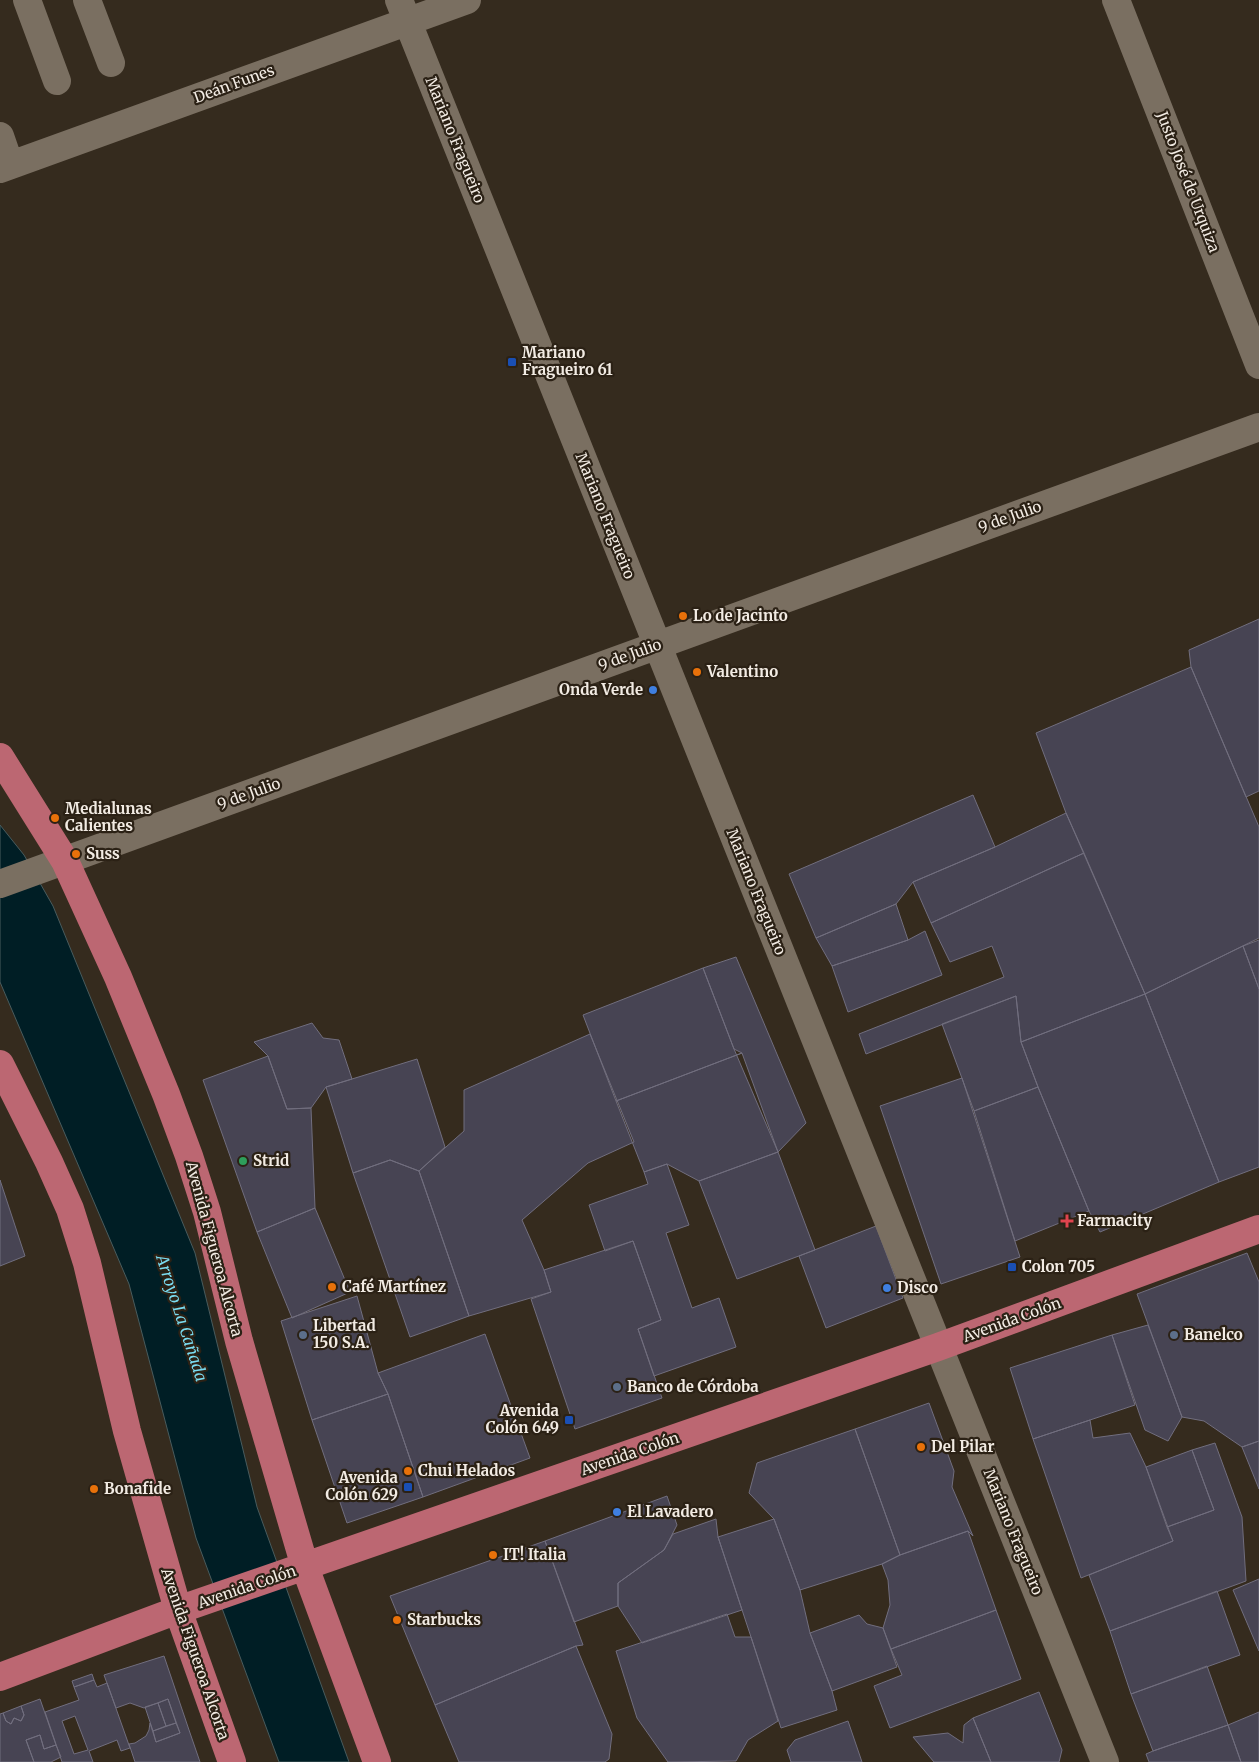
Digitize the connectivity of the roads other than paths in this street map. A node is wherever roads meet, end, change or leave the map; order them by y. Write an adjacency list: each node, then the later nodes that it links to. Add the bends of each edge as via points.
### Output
1 (28, 0): 7 (street)
2 (87, 0): 6 (street)
3 (467, 0): 5 (street, Deán Funes)
4 (1116, 0): 10 (street, Justo José de Urquiza)
5 (403, 11): 9 (street, Deán Funes); 12 (street, Mariano Fragueiro)
6 (111, 63)
7 (57, 81)
8 (0, 136): 9 (street)
9 (5, 167)
10 (1259, 365)
11 (1259, 427): 12 (street, 9 de Julio)
12 (657, 645): 14 (street, 9 de Julio); 18 (street, Mariano Fragueiro)
13 (0, 757): 14 (main road, Avenida Figueroa Alcorta)
14 (65, 861): 15 (street, 9 de Julio); 19 (main road, Avenida Figueroa Alcorta, via 118,976 189,1156)
15 (0, 884)
16 (0, 1064): 20 (main road, Avenida Figueroa Alcorta, via 70,1209 87,1262 127,1431)
17 (1259, 1230): 18 (main road, Avenida Colón)
18 (938, 1347): 19 (main road, Avenida Colón); 24 (street, Mariano Fragueiro)
19 (305, 1567): 20 (main road, Avenida Colón); 23 (main road, Avenida Figueroa Alcorta)
20 (178, 1610): 21 (main road, Avenida Colón); 22 (main road, Avenida Figueroa Alcorta)
21 (0, 1677)
22 (232, 1762)
23 (377, 1762)
24 (1105, 1762)

